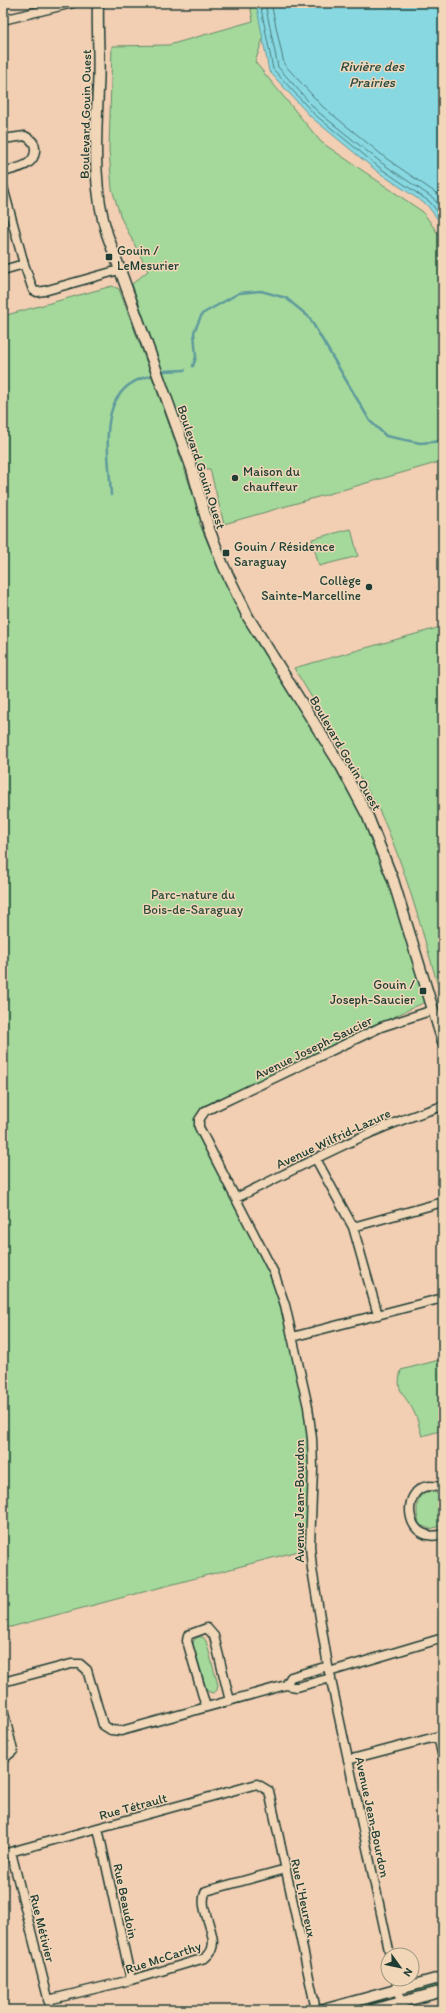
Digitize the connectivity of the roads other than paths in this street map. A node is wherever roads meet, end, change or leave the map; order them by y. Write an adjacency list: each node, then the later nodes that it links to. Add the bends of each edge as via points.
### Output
1 (72, 3): 3 (street)
2 (98, 3): 9 (street, Boulevard Gouin Ouest, via 96,175 103,222)
3 (3, 20)
4 (3, 139): 5 (street, via 25,136 32,141 35,148 34,156 29,163)
5 (3, 172)
6 (3, 187): 7 (street)
7 (24, 264): 8 (street); 9 (street, via 33,290 37,292)
8 (3, 270)
9 (119, 270): 10 (street, Boulevard Gouin Ouest, via 192,469 222,565 248,617 340,766 368,817 393,880)
10 (433, 1010): 11 (street, Boulevard Gouin Ouest); 13 (street, Avenue Joseph-Saucier, via 381,1027)
11 (443, 1042)
12 (443, 1106): 14 (street, Avenue Wilfrid-Lazure, via 376,1129)
13 (205, 1111): 15 (street, Avenue Jean-Bourdon, via 199,1120 199,1127)
14 (316, 1159): 15 (street, Avenue Wilfrid-Lazure); 17 (street)
15 (236, 1198): 20 (street, Avenue Jean-Bourdon, via 274,1273)
16 (443, 1202): 17 (street)
17 (354, 1227): 19 (street)
18 (443, 1298): 19 (street)
19 (378, 1315): 20 (street)
20 (292, 1337): 24 (street, Avenue Jean-Bourdon, via 308,1407 312,1439 310,1546)
21 (443, 1490): 22 (street, via 435,1486 417,1490 412,1497 410,1512 412,1523 418,1531 430,1537)
22 (443, 1534)
23 (443, 1638): 24 (street)
24 (329, 1672): 26 (street, via 297,1687); 26 (street, via 290,1677); 33 (street, Avenue Jean-Bourdon)
25 (3, 1682): 28 (street, via 71,1664 80,1664 87,1670 103,1724 112,1730 121,1731)
26 (286, 1685): 27 (street)
27 (230, 1701): 28 (street); 28 (street, via 214,1636 207,1628 188,1635 187,1640)
28 (206, 1707)
29 (3, 1709): 31 (street, via 13,1751)
30 (441, 1736): 32 (street); 33 (street)
31 (3, 1756)
32 (443, 1758)
33 (348, 1760): 39 (street, Avenue Jean-Bourdon)
34 (269, 1791): 35 (street, Rue Tétrault, via 257,1784); 38 (street, Rue L'Heureux)
35 (98, 1828): 36 (street, Rue Tétrault); 41 (street, Rue Beaudoin)
36 (11, 1852): 37 (street, Rue Tétrault); 46 (street, Rue Métivier)
37 (3, 1854)
38 (286, 1869): 41 (street, Rue McCarthy, via 206,1891 203,1902 214,1946 212,1954); 49 (street, Rue L'Heureux)
39 (388, 1947)
40 (443, 1977): 42 (street)
41 (131, 1980): 46 (street, Rue McCarthy)
42 (420, 1980)
43 (388, 1987): 50 (street)
44 (398, 1987): 47 (street)
45 (443, 1991): 47 (street)
46 (48, 2000): 48 (street, Rue Métivier)
47 (401, 2006): 51 (street)
48 (51, 2010)
49 (316, 2010)
50 (323, 2010)
51 (372, 2010)

